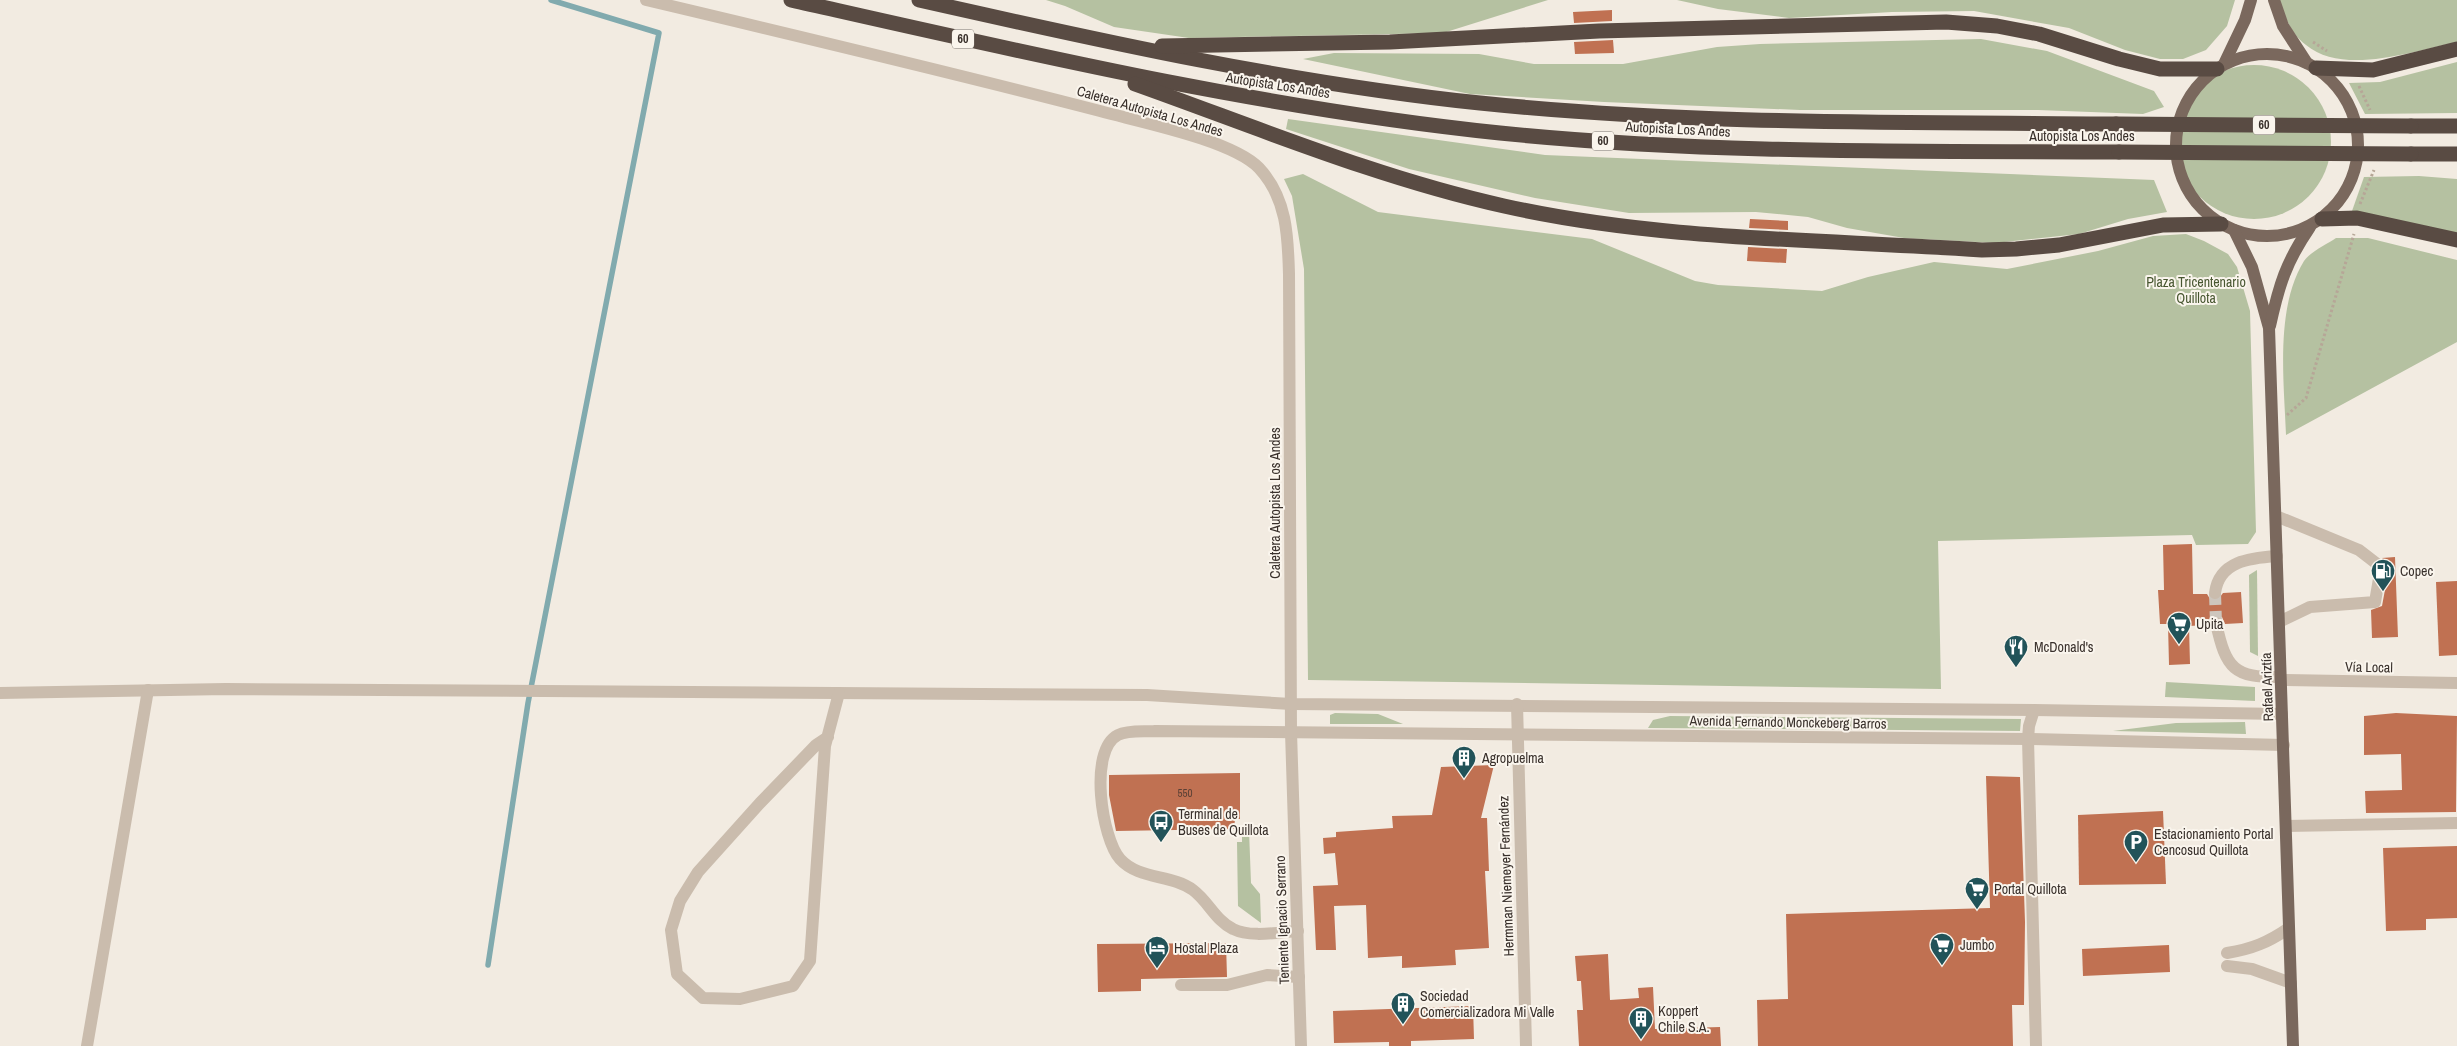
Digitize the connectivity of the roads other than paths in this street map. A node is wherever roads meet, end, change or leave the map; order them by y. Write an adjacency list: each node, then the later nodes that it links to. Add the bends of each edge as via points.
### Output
1 (646, 0): 27 (street, Caletera Autopista Los Andes, via 1136,121 1233,151 1258,167 1278,196 1288,243)
2 (791, 0): 10 (highway, Autopista Los Andes / 60)
3 (919, 0): 6 (highway, Autopista Los Andes / 60)
4 (2251, 0): 9 (main road, Rafael Ariztía, via 2245,20)
5 (2274, 0): 8 (main road, Rafael Ariztía, via 2283,26)
6 (1107, 42): 9 (highway, via 1189,47 1946,22 1997,26 2039,34 2160,69); 11 (highway, Autopista Los Andes / 60, bridge, via 1283,77 1541,109 1708,119)
7 (2457, 49): 8 (highway, via 2373,70)
8 (2312, 65): 9 (main road, Rafael Ariztía, via 2290,56 2268,53 2245,56); 13 (main road, Rafael Ariztía, via 2340,89 2350,105 2358,142 2352,179 2343,196)
9 (2220, 66): 14 (main road, Rafael Ariztía, via 2194,90 2183,108 2176,147 2178,167 2196,204)
10 (1092, 68): 12 (highway, Autopista Los Andes / 60, bridge, via 1376,117 1584,140 1783,149); 14 (highway, via 1446,193 1506,207 1665,232 1982,250 2059,245 2163,225)
11 (2457, 126)
12 (2457, 154)
13 (2317, 222): 14 (main road, Rafael Ariztía, via 2296,232 2273,237 2250,236); 15 (highway, via 2357,218); 16 (main road, Rafael Ariztía, via 2289,258)
14 (2227, 227): 16 (main road, Rafael Ariztía, via 2252,267)
15 (2457, 240)
16 (2269, 328): 17 (main road, Rafael Ariztía)
17 (2276, 516): 18 (main road, Rafael Ariztía); 20 (street, via 2359,550 2381,567 2375,602 2310,607)
18 (2277, 556): 19 (street, via 2226,568 2217,580); 20 (main road, Rafael Ariztía)
19 (2215, 593)
20 (2279, 622): 22 (main road, Rafael Ariztía)
21 (2216, 624): 22 (street, Vía Local, via 2226,657 2234,668 2256,678)
22 (2281, 679): 23 (street, Vía Local); 30 (main road, Rafael Ariztía)
23 (2457, 683)
24 (148, 690): 25 (street, Avenida Fernando Monckeberg Barros); 26 (street, Avenida Fernando Monckeberg Barros); 45 (street)
25 (0, 693)
26 (839, 693): 27 (street, Avenida Fernando Monckeberg Barros, via 1147,695); 33 (street)
27 (1291, 704): 28 (street, Avenida Fernando Monckeberg Barros); 31 (street, Teniente Ignacio Serrano)
28 (1517, 704): 29 (street, Avenida Fernando Monckeberg Barros); 32 (street, Hermman Niemeyer Fernández)
29 (2034, 710): 30 (street, Avenida Fernando Monckeberg Barros); 34 (street)
30 (2282, 714): 35 (main road, Rafael Ariztía)
31 (1292, 732): 32 (street, Avenida Fernando Monckeberg Barros); 39 (street, Teniente Ignacio Serrano); 39 (street, Avenida Fernando Monckeberg Barros, via 1134,732 1118,735 1102,757 1103,802 1105,829 1119,858 1138,871 1177,881 1193,890 1223,922 1234,929 1255,933)
32 (1517, 734): 34 (street, Avenida Fernando Monckeberg Barros); 47 (street, Hermman Niemeyer Fernández)
33 (828, 736): 33 (street, via 810,962 793,986 740,999 703,998 677,974 671,930 680,901 704,865 760,803)
34 (2028, 739): 35 (street, Avenida Fernando Monckeberg Barros); 48 (street)
35 (2284, 745): 37 (main road, Rafael Ariztía)
36 (2457, 823): 37 (street)
37 (2286, 826): 38 (main road, Rafael Ariztía)
38 (2289, 928): 40 (street, via 2270,942); 43 (main road, Rafael Ariztía)
39 (1298, 931): 42 (street, Teniente Ignacio Serrano)
40 (2227, 953)
41 (2227, 966): 43 (street, via 2252,969)
42 (1299, 977): 44 (street, via 1267,975 1227,985); 46 (street, Teniente Ignacio Serrano)
43 (2291, 983): 49 (main road, Rafael Ariztía)
44 (1181, 985)
45 (87, 1046)
46 (1301, 1046)
47 (1526, 1046)
48 (2036, 1046)
49 (2293, 1046)

